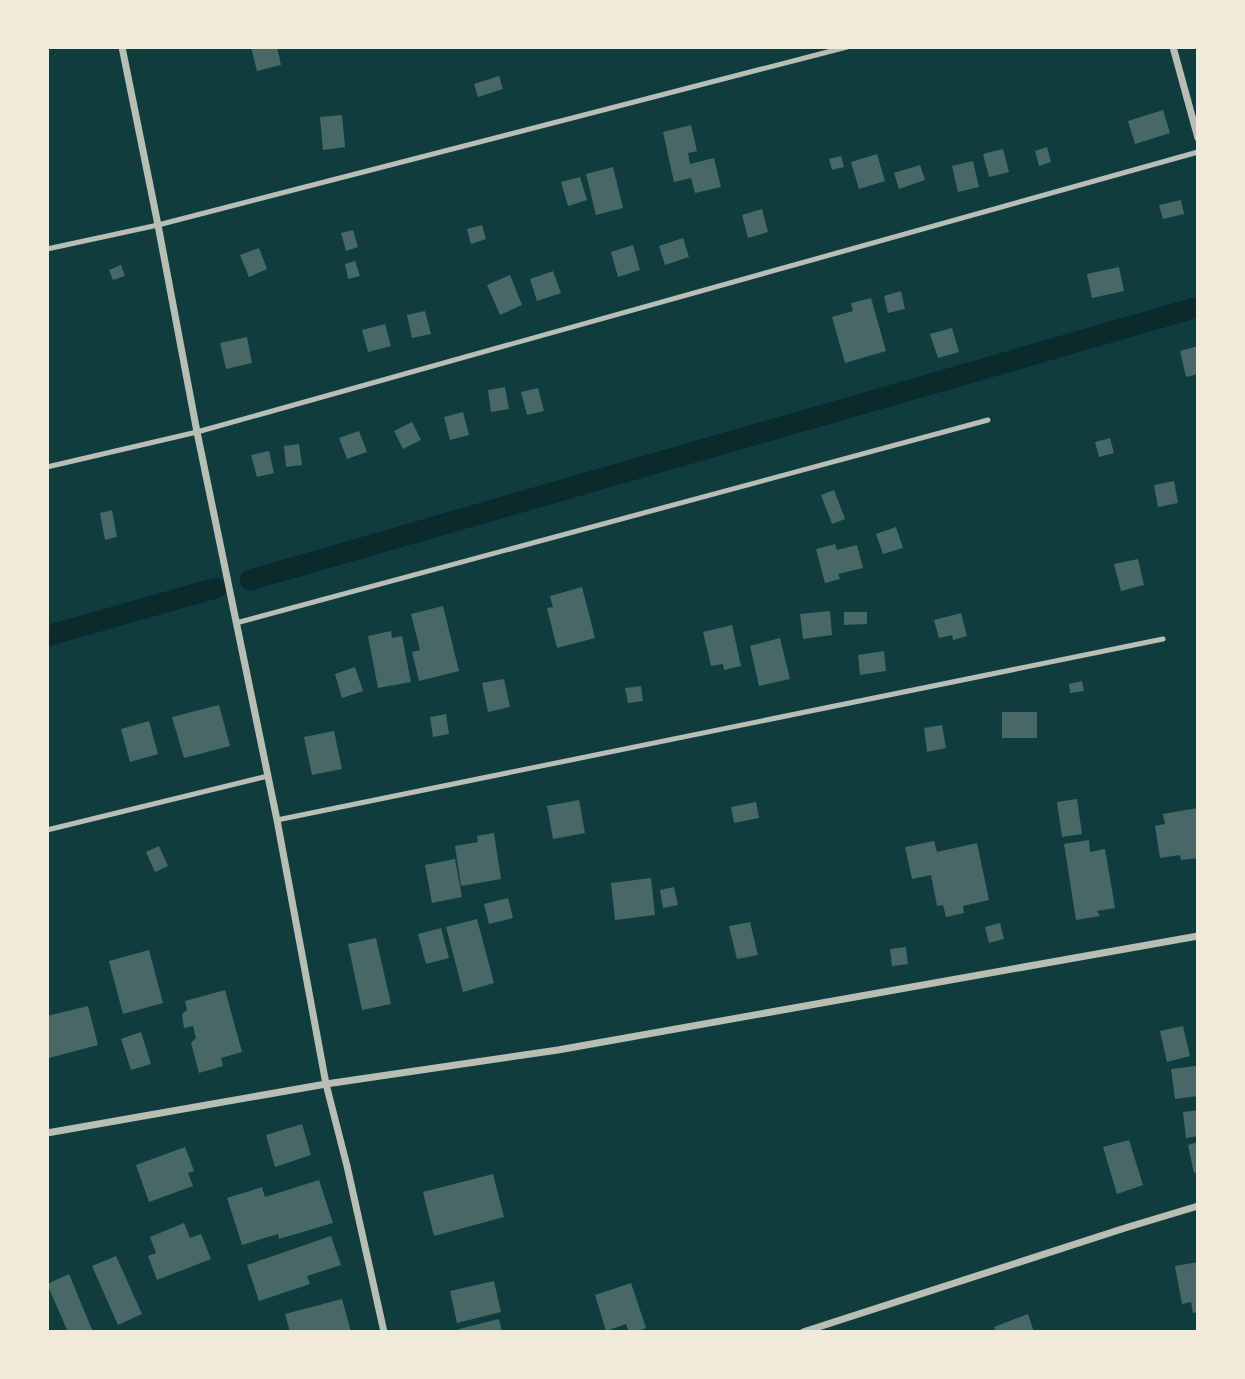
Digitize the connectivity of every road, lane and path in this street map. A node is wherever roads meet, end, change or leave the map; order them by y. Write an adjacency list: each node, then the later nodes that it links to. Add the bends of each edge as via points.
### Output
1 (122, 47): 6 (street)
2 (847, 47): 6 (lane)
3 (1173, 47): 4 (street)
4 (1198, 138)
5 (1198, 152): 9 (lane)
6 (158, 225): 7 (lane); 9 (street)
7 (47, 249)
8 (988, 420): 11 (lane)
9 (197, 432): 10 (lane); 11 (street)
10 (47, 467)
11 (236, 623): 13 (street)
12 (1163, 639): 14 (lane)
13 (268, 775): 14 (street); 15 (lane)
14 (277, 820): 17 (street)
15 (47, 830)
16 (1198, 936): 17 (street, via 558,1050)
17 (326, 1084): 18 (street); 20 (street)
18 (47, 1133)
19 (1198, 1206): 21 (street)
20 (384, 1332)
21 (803, 1332)

